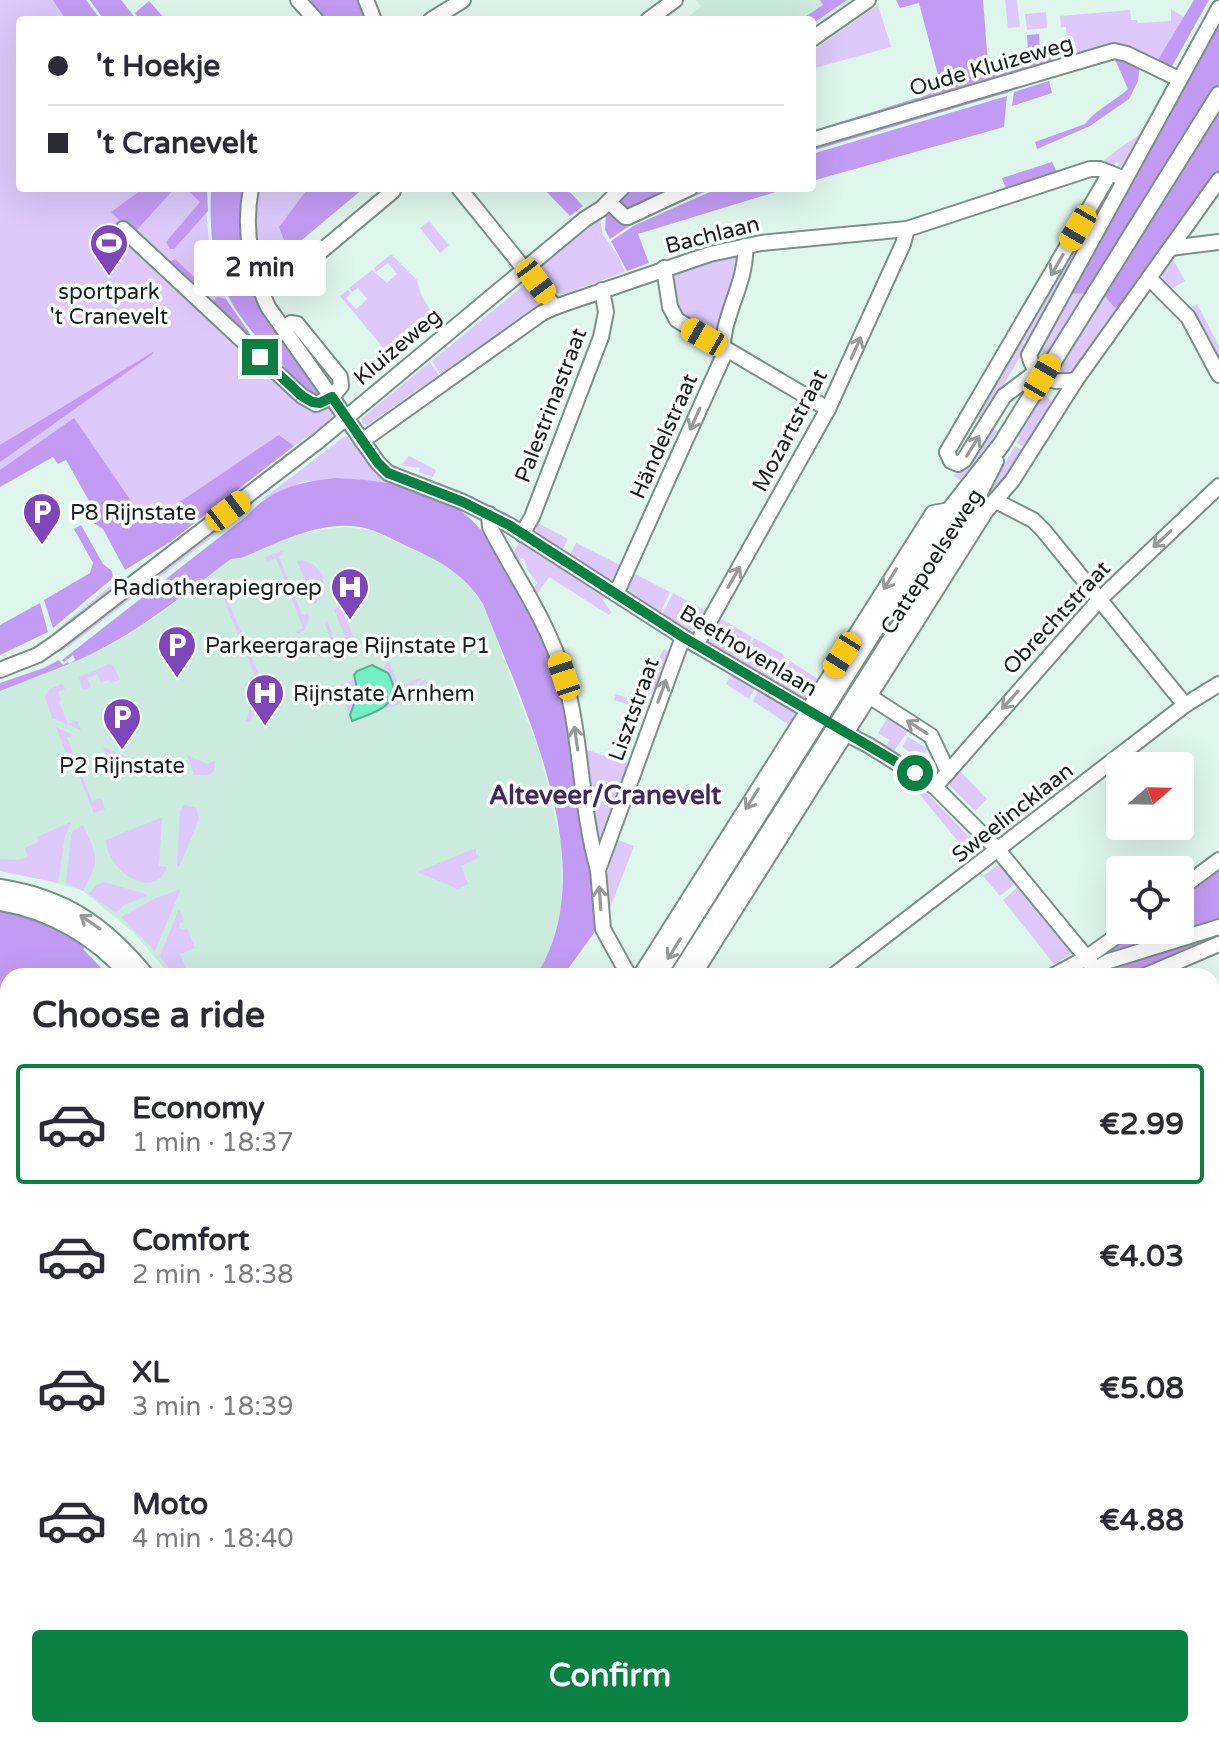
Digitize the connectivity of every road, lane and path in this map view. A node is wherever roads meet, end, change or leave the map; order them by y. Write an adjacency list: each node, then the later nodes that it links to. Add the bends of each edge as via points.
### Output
1 (298, 0): 6 (street)
2 (463, 0): 7 (street)
3 (675, 0): 8 (street)
4 (868, 0): 9 (street)
5 (1219, 8): 10 (street, Cattepoelseweg)
6 (312, 16)
7 (437, 16)
8 (653, 16)
9 (816, 36)
10 (1179, 79): 12 (street, Oude Kluizeweg, via 1114,51); 14 (street, Cattepoelseweg)
11 (1219, 95): 34 (street, Cattepoelseweg)
12 (816, 139)
13 (1110, 173): 14 (street); 23 (street, Bachlaan, via 1090,169); 34 (street, Cattepoelseweg, one-way to 34, via 947,452 951,461 964,460 1004,396)
14 (1125, 179): 34 (street, Cattepoelseweg, via 1032,346 1029,355)
15 (1219, 180): 26 (street, Cattepoelseweg)
16 (251, 192): 30 (street, Beethovenlaan, via 248,244)
17 (392, 192): 30 (street, via 289,278)
18 (462, 192): 28 (street)
19 (618, 192): 21 (street, Kluizeweg)
20 (681, 192): 21 (street, via 628,217)
21 (609, 202): 28 (street, Kluizeweg)
22 (123, 229): 37 (street, via 302,396 316,404)
23 (907, 229): 25 (street, Bachlaan); 38 (street, Mozartstraat, one-way to 23)
24 (1219, 242): 26 (street)
25 (745, 246): 27 (street, Bachlaan); 33 (street, Händelstraat)
26 (1170, 248): 29 (street, Cattepoelseweg)
27 (664, 268): 31 (street, Bachlaan); 33 (street, via 677,320)
28 (525, 269): 32 (street); 39 (street, Kluizeweg)
29 (1149, 278): 35 (street, via 1188,317); 36 (street, Cattepoelseweg)
30 (259, 289): 37 (street, Beethovenlaan)
31 (602, 290): 32 (street, Bachlaan); 47 (street, Palestrinastraat, via 606,312 601,337)
32 (555, 307): 40 (street, Bachlaan)
33 (722, 347): 38 (street); 48 (street, Händelstraat, one-way to 48, via 723,357)
34 (1039, 375): 36 (street, via 1058,383); 41 (street, Cattepoelseweg)
35 (1219, 375)
36 (1076, 380): 43 (street, Cattepoelseweg)
37 (332, 397): 39 (street, Beethovenlaan)
38 (828, 409): 50 (street, Mozartstraat, one-way to 38)
39 (346, 418): 40 (street, Beethovenlaan); 51 (street, Kluizeweg, via 57,642)
40 (362, 441): 45 (street, Beethovenlaan, via 388,473)
41 (1001, 445): 44 (street, Cattepoelseweg); 46 (street, Cattepoelseweg)
42 (1219, 486): 49 (street, Obrechtstraat, one-way to 49)
43 (996, 501): 49 (street, via 1033,520); 53 (street, Cattepoelseweg)
44 (950, 510): 46 (street, Cattepoelseweg); 55 (street, Cattepoelseweg); 55 (street, Cattepoelseweg, one-way to 55, via 933,513)
45 (489, 514): 47 (street, Beethovenlaan); 61 (street, one-way to 45, via 564,676 534,603 490,527)
46 (965, 519): 56 (street, Cattepoelseweg)
47 (522, 534): 48 (street, Beethovenlaan)
48 (616, 594): 50 (street, Beethovenlaan)
49 (1099, 600): 54 (street); 57 (street, Obrechtstraat, one-way to 57)
50 (690, 641): 55 (street, Beethovenlaan); 61 (street, Lisztstraat, one-way to 50)
51 (0, 670)
52 (1219, 684): 54 (street, Sweelincklaan)
53 (869, 696): 56 (street, Cattepoelseweg); 57 (street, one-way to 53, via 931,736)
54 (1185, 705): 59 (street, Sweelincklaan)
55 (813, 714): 56 (street, Beethovenlaan); 73 (street, Cattepoelseweg, one-way to 73); 74 (street, Cattepoelseweg, one-way to 74)
56 (840, 731): 58 (street, Beethovenlaan); 75 (street, Cattepoelseweg); 76 (street, Cattepoelseweg)
57 (948, 772): 58 (street, Obrechtstraat)
58 (935, 787): 59 (street, Beethovenlaan)
59 (998, 850): 77 (street, Sweelincklaan); 78 (street, Beethovenlaan)
60 (1219, 860): 62 (street)
61 (598, 870): 72 (street, Lisztstraat, one-way to 61, via 603,929)
62 (1194, 879)
63 (0, 888): 71 (street, one-way to 63, via 104,931 77,912)
64 (0, 902): 66 (street, via 46,914)
65 (1219, 927): 78 (street)
66 (83, 935): 69 (street); 70 (street)
67 (1111, 944): 78 (street)
68 (1219, 944): 79 (street)
69 (114, 968)
70 (122, 968)
71 (139, 968)
72 (625, 968)
73 (645, 968)
74 (662, 968)
75 (683, 968)
76 (698, 968)
77 (843, 968)
78 (1088, 968)
79 (1163, 968)

